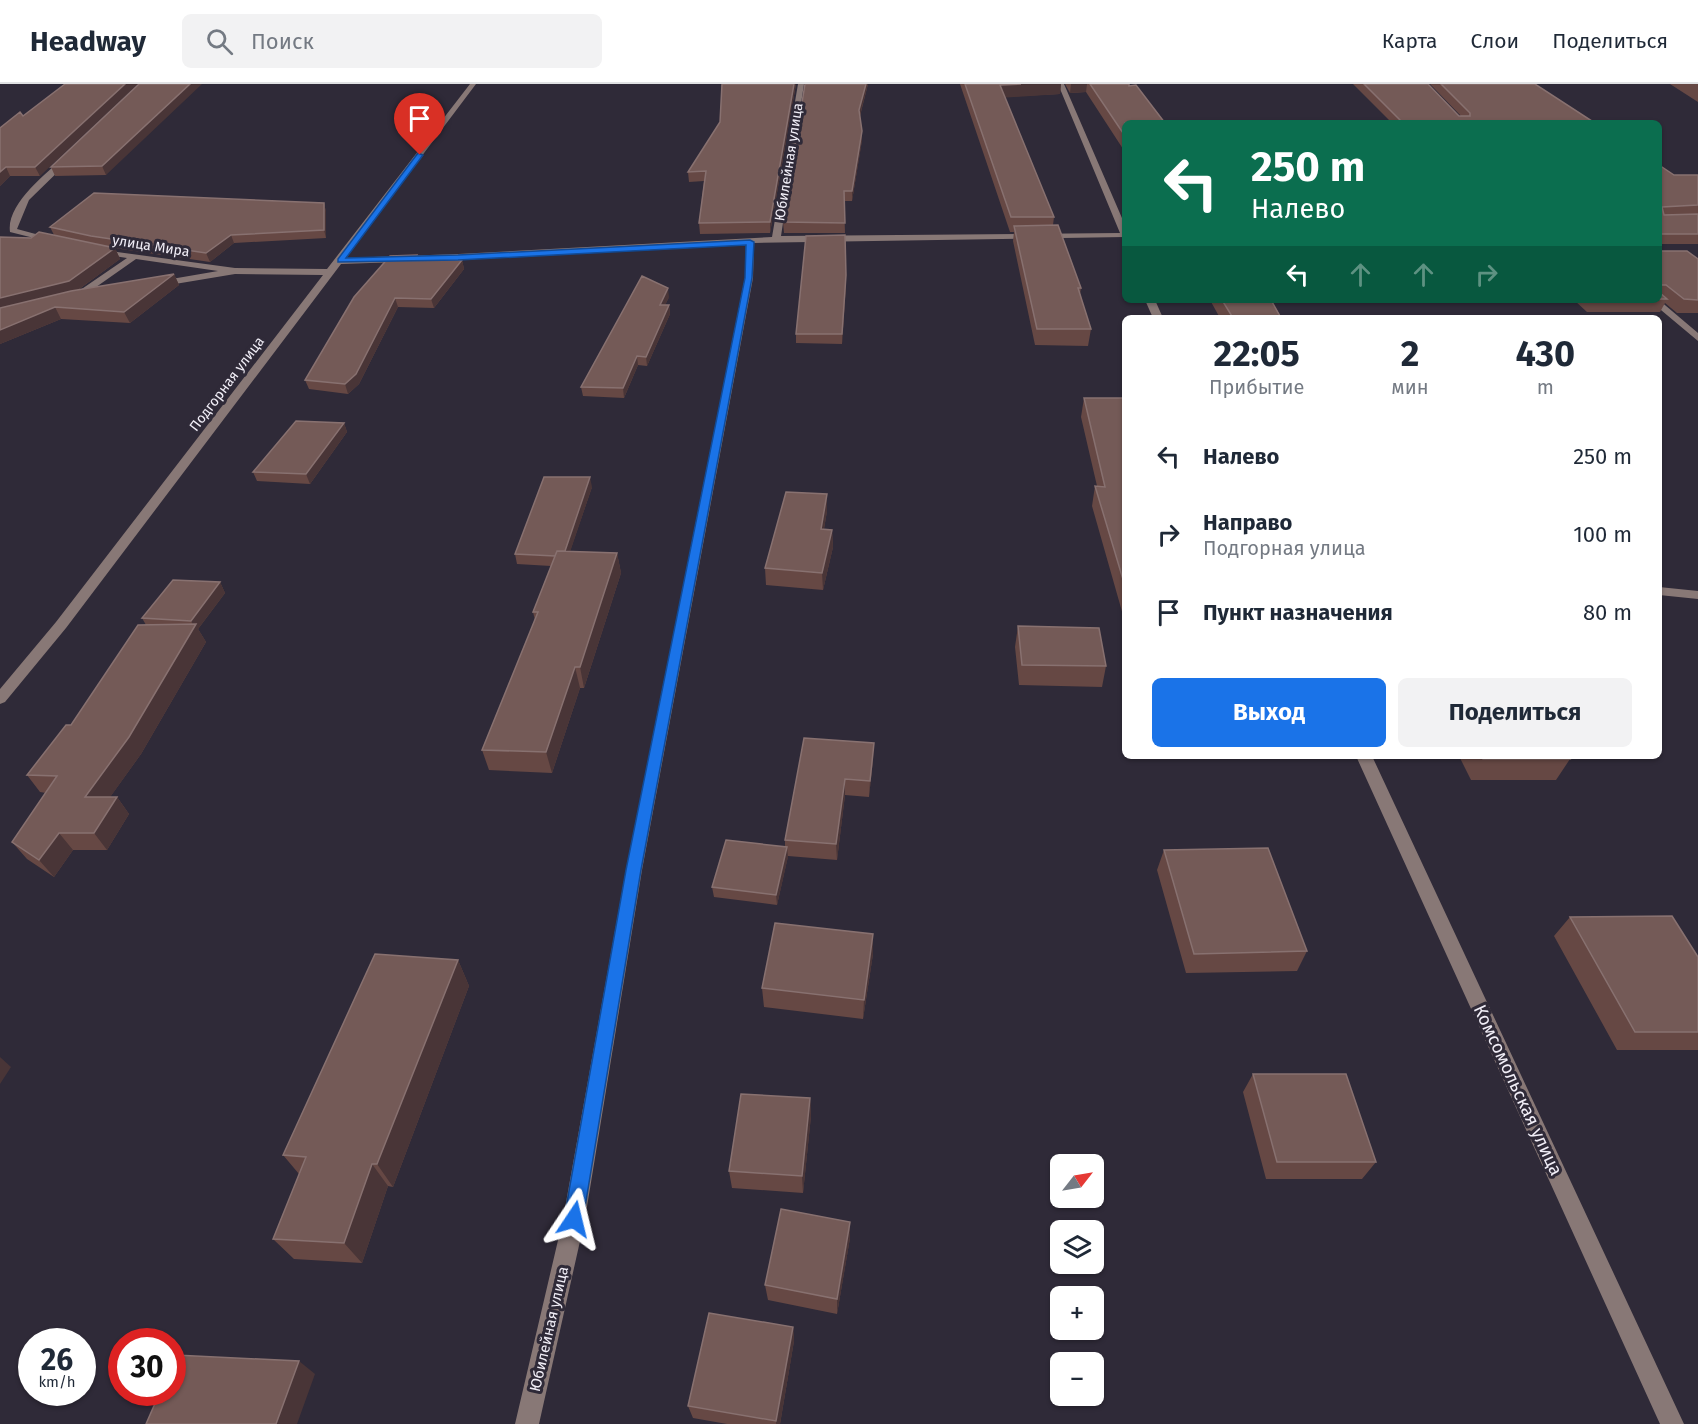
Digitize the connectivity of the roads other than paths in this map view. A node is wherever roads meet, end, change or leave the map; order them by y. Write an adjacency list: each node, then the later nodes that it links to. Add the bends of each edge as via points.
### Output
1 (473, 84): 14 (street, Подгорная улица)
2 (801, 84): 9 (street, Юбилейная улица)
3 (1061, 84): 5 (street)
4 (77, 150): 7 (street, via 27,196)
5 (1122, 227)
6 (0, 230): 7 (street)
7 (13, 230): 11 (street)
8 (1122, 234): 9 (street)
9 (776, 239): 10 (street)
10 (750, 242): 14 (street); 27 (street, Юбилейная улица, via 748,278 634,870 574,1219)
11 (65, 244)
12 (87, 249): 13 (street, улица Мира)
13 (132, 258): 15 (street, улица Мира); 19 (street)
14 (340, 261): 16 (street, Подгорная улица)
15 (235, 272): 16 (street); 17 (street)
16 (331, 272): 25 (street, Подгорная улица)
17 (147, 285)
18 (96, 294): 19 (street)
19 (76, 297): 20 (street)
20 (65, 300)
21 (1657, 303): 22 (street)
22 (1698, 338)
23 (1662, 591): 24 (street)
24 (1698, 595)
25 (0, 699)
26 (1365, 759): 28 (street, Комсомольская улица)
27 (527, 1424)
28 (1672, 1424)

